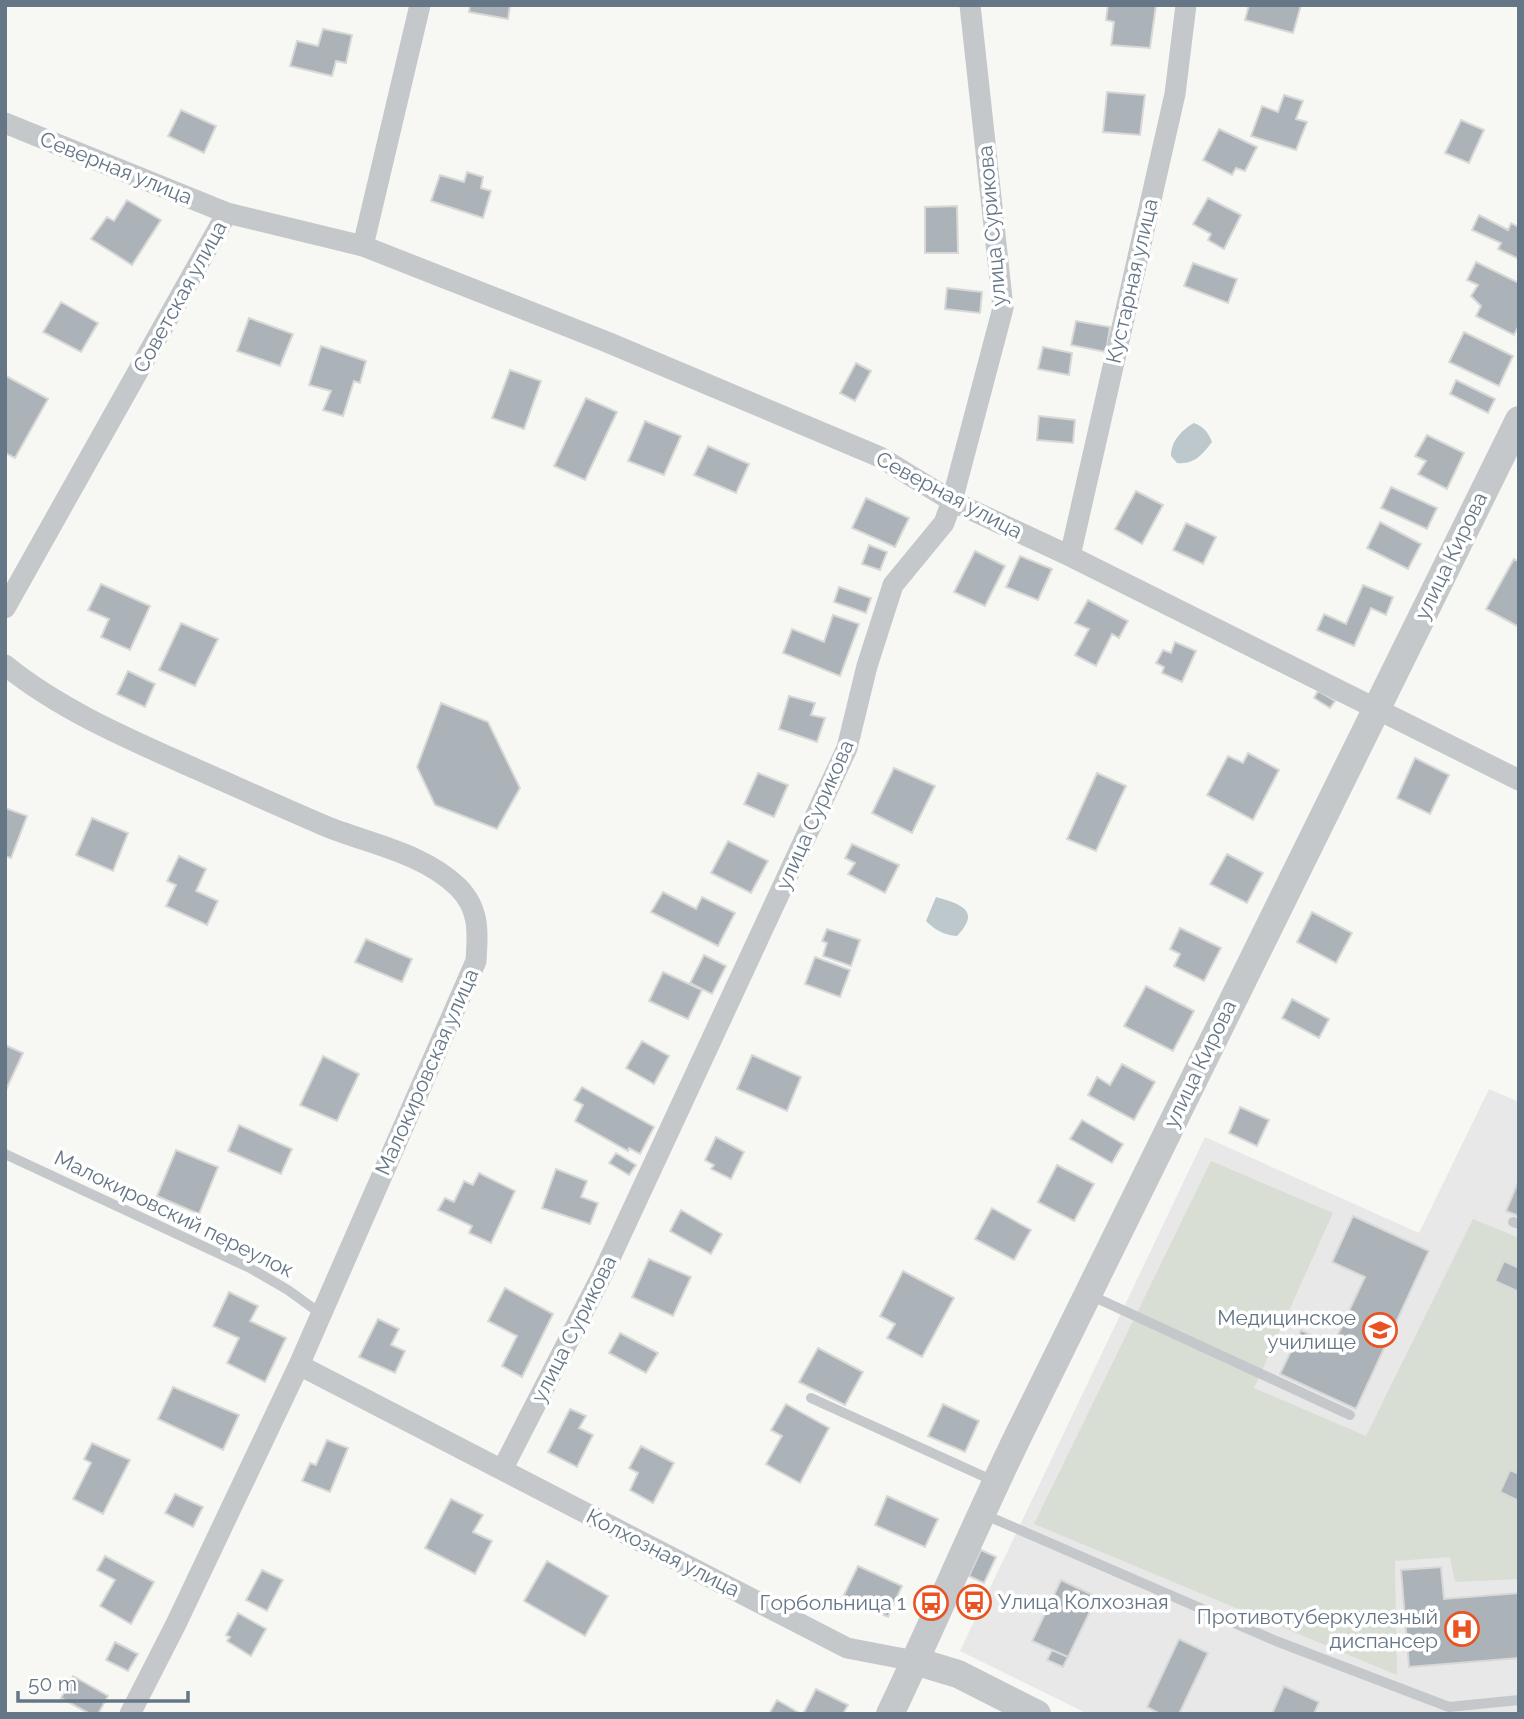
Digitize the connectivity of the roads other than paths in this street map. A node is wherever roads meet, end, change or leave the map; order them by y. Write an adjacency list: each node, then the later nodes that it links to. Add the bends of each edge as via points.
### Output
1 (420, 5): 6 (street)
2 (970, 5): 8 (street, улица Сурикова, via 1003,308)
3 (1186, 5): 9 (street, Кустарная улица, via 1175,94)
4 (5, 123): 5 (street, Северная улица)
5 (227, 214): 6 (street, Советская улица); 10 (street, Советская улица)
6 (363, 246): 8 (street, Северная улица, via 880,457)
7 (1519, 419): 12 (street, улица Кирова)
8 (952, 501): 9 (street, Северная улица); 20 (street, улица Сурикова, via 944,523 893,585 847,748 603,1273)
9 (1070, 556): 12 (street, Северная улица)
10 (5, 608)
11 (5, 664): 16 (street, Малокировская улица, via 62,704 149,748 442,872 471,904 478,929 476,961)
12 (1375, 709): 13 (street, Северная улица); 15 (street, улица Кирова)
13 (1519, 780)
14 (5, 1154): 16 (lane, Малокировский переулок, via 250,1268)
15 (1087, 1294): 19 (lane); 21 (street, улица Кирова)
16 (321, 1314): 17 (street, Малокировская улица)
17 (299, 1365): 20 (street, Колхозная улица); 26 (street, Малокировская улица)
18 (811, 1398): 21 (lane)
19 (1350, 1415)
20 (502, 1470): 23 (street, Колхозная улица, via 847,1648)
21 (996, 1482): 22 (street, улица Кирова)
22 (981, 1513): 23 (street, улица Кирова); 25 (lane, via 1276,1641)
23 (915, 1661): 27 (street, улица Кирова); 28 (street, Колхозная улица, via 958,1674)
24 (1519, 1700): 25 (lane)
25 (1449, 1710)
26 (130, 1714)
27 (890, 1714)
28 (1037, 1714)

